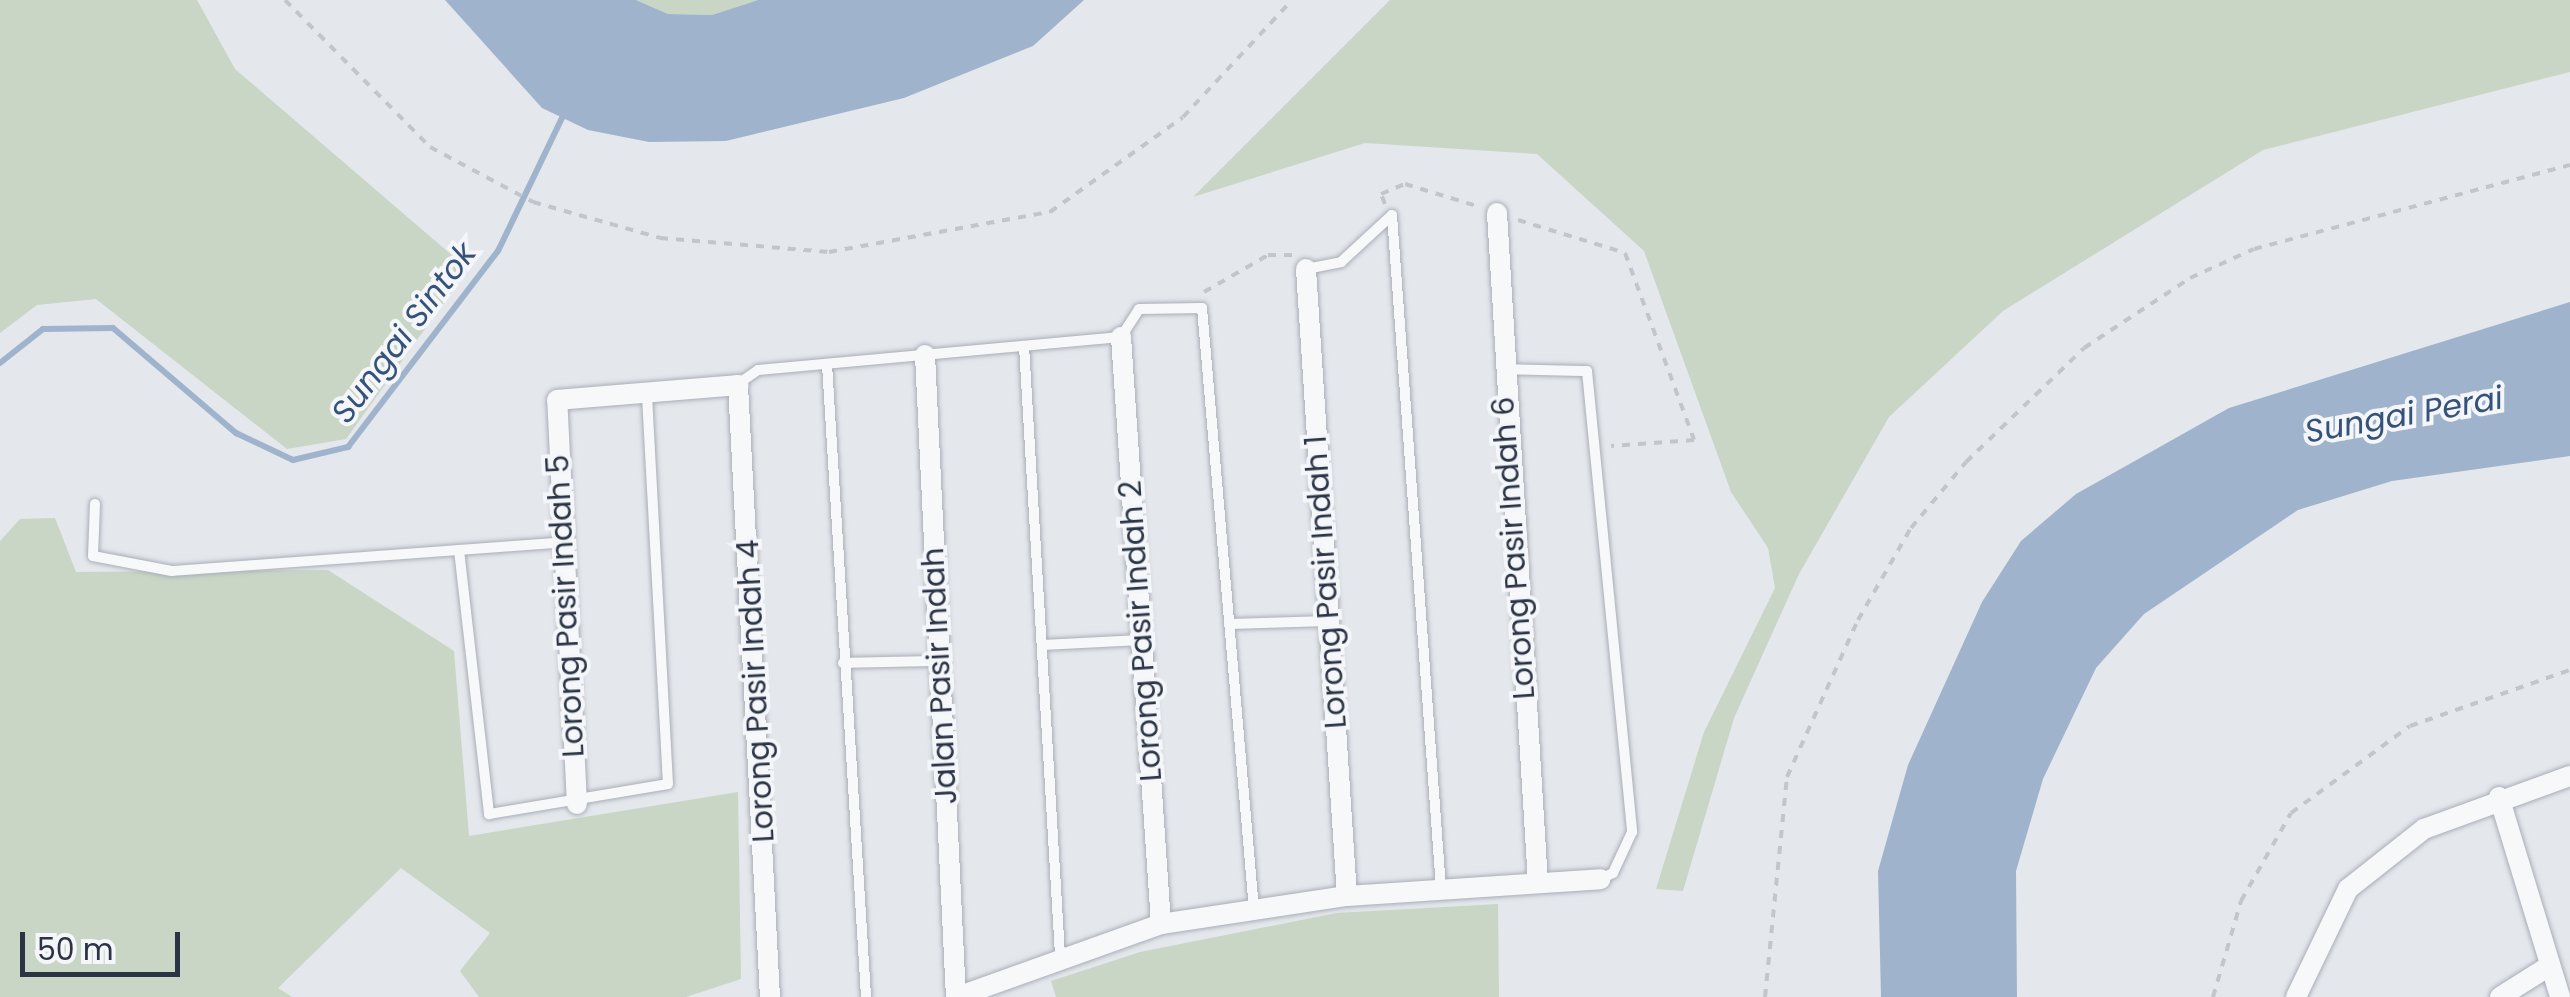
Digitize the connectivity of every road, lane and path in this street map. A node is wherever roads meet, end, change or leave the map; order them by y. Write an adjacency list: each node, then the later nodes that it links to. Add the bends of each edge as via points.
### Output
1 (285, 0): 2 (path, via 430,147 533,202 660,238 829,252 1050,212 1183,117)
2 (1292, 0)
3 (2570, 165): 40 (path, via 2254,250 2190,278 2084,348 1966,462 1911,528 1858,620 1786,777)
4 (1389, 213): 5 (path, via 1381,194 1405,184); 6 (lane, via 1341,262); 31 (lane)
5 (1497, 213): 12 (street, Lorong Pasir Indah 6); 15 (path, via 1626,253 1694,440)
6 (1306, 268): 7 (path, via 1287,251 1268,255 1205,290); 19 (street, Lorong Pasir Indah 1)
7 (1198, 306): 8 (lane, via 1139,309); 20 (lane, via 1206,316)
8 (1121, 337): 9 (lane); 21 (street, Lorong Pasir Indah 2)
9 (1024, 346): 10 (lane); 22 (lane)
10 (925, 355): 11 (lane); 23 (street, Jalan Pasir Indah)
11 (827, 364): 13 (lane, via 758,370); 24 (lane)
12 (1502, 370): 15 (lane, via 1582,366); 30 (street, Lorong Pasir Indah 6)
13 (738, 385): 14 (street); 37 (street, Lorong Pasir Indah 4)
14 (646, 388): 17 (street, Lorong Pasir Indah 5, via 564,395 555,409); 28 (lane, via 668,784)
15 (1592, 448): 29 (lane, via 1632,832 1613,873)
16 (95, 504): 18 (lane, via 93,556 172,571)
17 (562, 542): 18 (lane); 28 (street, Lorong Pasir Indah 5)
18 (459, 550): 28 (lane, via 487,811)
19 (1328, 620): 20 (lane); 32 (street, Lorong Pasir Indah 1)
20 (1230, 624): 33 (lane)
21 (1142, 640): 22 (lane); 34 (street, Lorong Pasir Indah 2)
22 (1042, 645): 35 (lane)
23 (940, 661): 24 (lane); 39 (street, Jalan Pasir Indah)
24 (844, 663): 38 (lane)
25 (2570, 670): 41 (path, via 2410,726 2291,812 2240,901)
26 (2570, 776): 27 (street)
27 (2499, 797): 36 (street); 42 (street, via 2424,829 2348,889)
28 (577, 804)
29 (1600, 879): 30 (street)
30 (1538, 883): 31 (street)
31 (1441, 890): 32 (street)
32 (1347, 896): 33 (street)
33 (1254, 910): 34 (street)
34 (1161, 924): 35 (street)
35 (1060, 955): 39 (street)
36 (2546, 968): 43 (street); 44 (street)
37 (770, 997)
38 (866, 997)
39 (956, 997)
40 (1765, 997)
41 (2214, 997)
42 (2296, 997)
43 (2500, 997)
44 (2560, 997)

